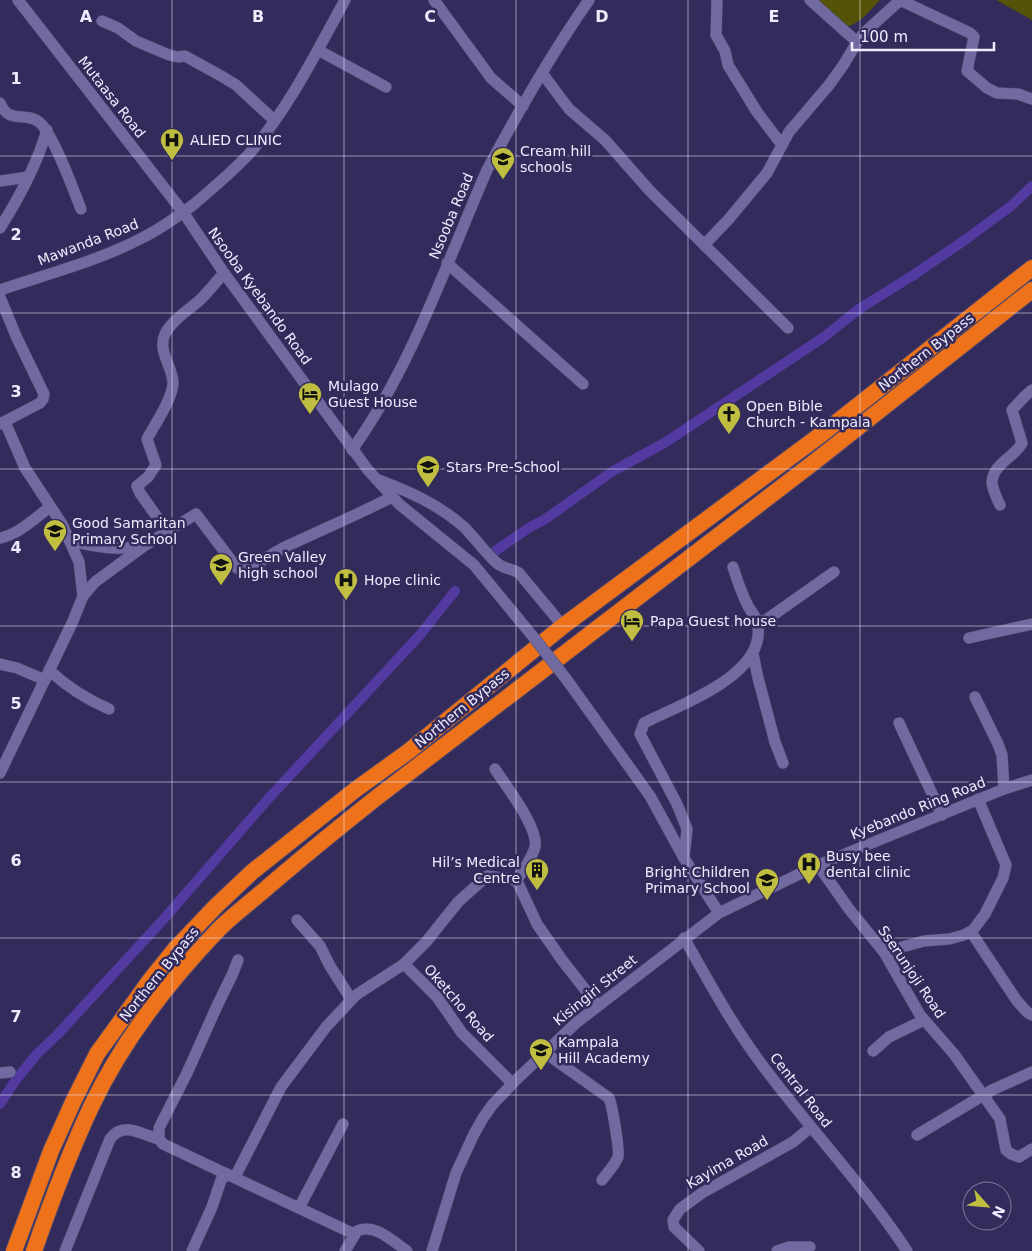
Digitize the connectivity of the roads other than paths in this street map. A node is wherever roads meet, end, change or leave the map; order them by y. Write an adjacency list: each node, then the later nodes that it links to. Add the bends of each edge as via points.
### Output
1 (18, 0): 22 (street, Mutaasa Road)
2 (345, 0): 9 (street, Mawanda Road)
3 (434, 0): 14 (street, via 492,78)
4 (589, 0): 10 (street, Nsooba Road)
5 (717, 0): 18 (street, via 716,38 725,51 728,65)
6 (810, 0): 8 (street)
7 (102, 20): 16 (street, via 136,41 178,57 185,56 223,76)
8 (857, 42): 12 (street, via 902,1 970,32 974,37 967,71 987,88); 18 (street, via 839,71)
9 (318, 50): 11 (street); 16 (street, Mawanda Road)
10 (542, 73): 14 (street, Nsooba Road); 24 (street, via 569,109 605,140)
11 (386, 87)
12 (1032, 99)
13 (0, 103): 15 (street)
14 (523, 106): 25 (street, Nsooba Road, via 487,170)
15 (4, 115): 17 (street, via 34,119)
16 (274, 120): 22 (street, Mawanda Road, via 248,154)
17 (47, 130): 19 (street); 21 (street)
18 (782, 145): 24 (street, via 767,173)
19 (28, 177): 20 (street); 23 (street)
20 (0, 181)
21 (81, 209)
22 (183, 212): 27 (street, Nsooba Kyebando Road); 28 (street, Mawanda Road, via 131,244)
23 (0, 228)
24 (704, 245): 31 (street)
25 (447, 263): 32 (street); 35 (street, Nsooba Road, via 402,364 373,420)
26 (1032, 268): 49 (highway, Northern Bypass, via 823,433)
27 (224, 273): 35 (street, Nsooba Kyebando Road); 40 (street, via 164,335 164,354 173,384 147,439 156,465 137,486)
28 (0, 290)
29 (1032, 290): 94 (highway, Northern Bypass, via 813,463 376,798 220,928 144,1017 115,1062 91,1106 59,1180)
30 (0, 297): 34 (street, via 44,394 40,403)
31 (788, 328)
32 (583, 384)
33 (1032, 390): 38 (street, via 1012,410 1022,443 994,475 992,484)
34 (3, 423): 39 (street, via 25,468)
35 (352, 450): 36 (street, Nsooba Kyebando Road)
36 (374, 478): 37 (street, Nsooba Kyebando Road); 49 (street, via 412,492 438,507 462,526 501,566 519,573)
37 (392, 497): 40 (street, via 243,571 236,568 196,514); 64 (street, Nsooba Kyebando Road, bridge, via 474,565 535,639 650,796)
38 (1000, 505)
39 (50, 507): 41 (street, via 16,532); 42 (street)
40 (167, 531): 43 (street)
41 (0, 538)
42 (70, 541): 43 (street, via 115,550); 46 (street, via 79,562)
43 (144, 546): 46 (street, via 95,582)
44 (733, 567): 47 (street)
45 (834, 572): 47 (street, via 766,620)
46 (83, 596): 53 (street)
47 (757, 622): 51 (street, via 759,629)
48 (1032, 624): 50 (street)
49 (564, 626): 93 (highway, Northern Bypass, via 252,872 176,948 97,1054 51,1151)
50 (969, 638)
51 (753, 654): 57 (street); 64 (street, via 727,679 644,723 641,729 642,740 687,829)
52 (0, 664): 53 (street)
53 (47, 675): 55 (street); 59 (street)
54 (976, 697): 61 (street, via 1002,755)
55 (109, 709)
56 (899, 723): 63 (street)
57 (783, 763)
58 (496, 769): 66 (street, via 529,822 535,839 533,852)
59 (0, 773)
60 (1032, 780): 61 (street, Kyebando Ring Road)
61 (1004, 789): 62 (street, Kyebando Ring Road)
62 (978, 800): 63 (street, Kyebando Ring Road); 69 (street, via 1006,865 1004,878 985,914)
63 (942, 815): 65 (street, Kyebando Ring Road)
64 (684, 858): 67 (street)
65 (818, 864): 67 (street, Kyebando Ring Road); 71 (street, Sserunjoji Road)
66 (516, 881): 73 (street, via 485,877 458,902); 75 (street, via 537,924)
67 (719, 912): 70 (street, Kyebando Ring Road)
68 (297, 920): 74 (street, via 320,946)
69 (971, 932): 71 (street); 76 (street, via 1017,1001)
70 (684, 938): 75 (street, Kisingiri Street); 84 (street, Central Road, via 736,1027)
71 (884, 952): 77 (street, Sserunjoji Road)
72 (238, 960): 86 (street, via 160,1128)
73 (404, 964): 74 (street); 81 (street, Oketcho Road, via 437,998 462,1033)
74 (351, 1000): 88 (street, via 326,1027 281,1087)
75 (598, 1006): 79 (street, Kisingiri Street)
76 (1032, 1014)
77 (924, 1020): 78 (street, via 889,1037); 82 (street, Sserunjoji Road)
78 (874, 1051)
79 (544, 1052): 81 (street, Kisingiri Street); 89 (street, via 609,1098 620,1151)
80 (1032, 1072): 82 (street)
81 (512, 1083): 99 (street, Kisingiri Street, via 483,1118 470,1142 456,1173)
82 (983, 1095): 85 (street); 87 (street, Sserunjoji Road, via 1002,1123 1006,1150 1019,1157)
83 (344, 1124): 90 (street)
84 (810, 1128): 100 (street, Kayima Road, via 793,1142 702,1193 680,1209 673,1220 674,1227); 102 (street, Central Road)
85 (916, 1135)
86 (159, 1139): 88 (street, via 163,1144); 95 (street, via 129,1130 115,1132)
87 (1032, 1149)
88 (231, 1176): 90 (street); 96 (street, via 219,1186)
89 (602, 1180)
90 (300, 1208): 91 (street)
91 (354, 1234): 97 (street); 98 (street, via 363,1228 377,1231)
92 (810, 1246): 101 (street)
93 (14, 1251)
94 (34, 1251)
95 (65, 1251)
96 (192, 1251)
97 (345, 1251)
98 (406, 1251)
99 (432, 1251)
100 (699, 1251)
101 (777, 1251)
102 (907, 1251)

